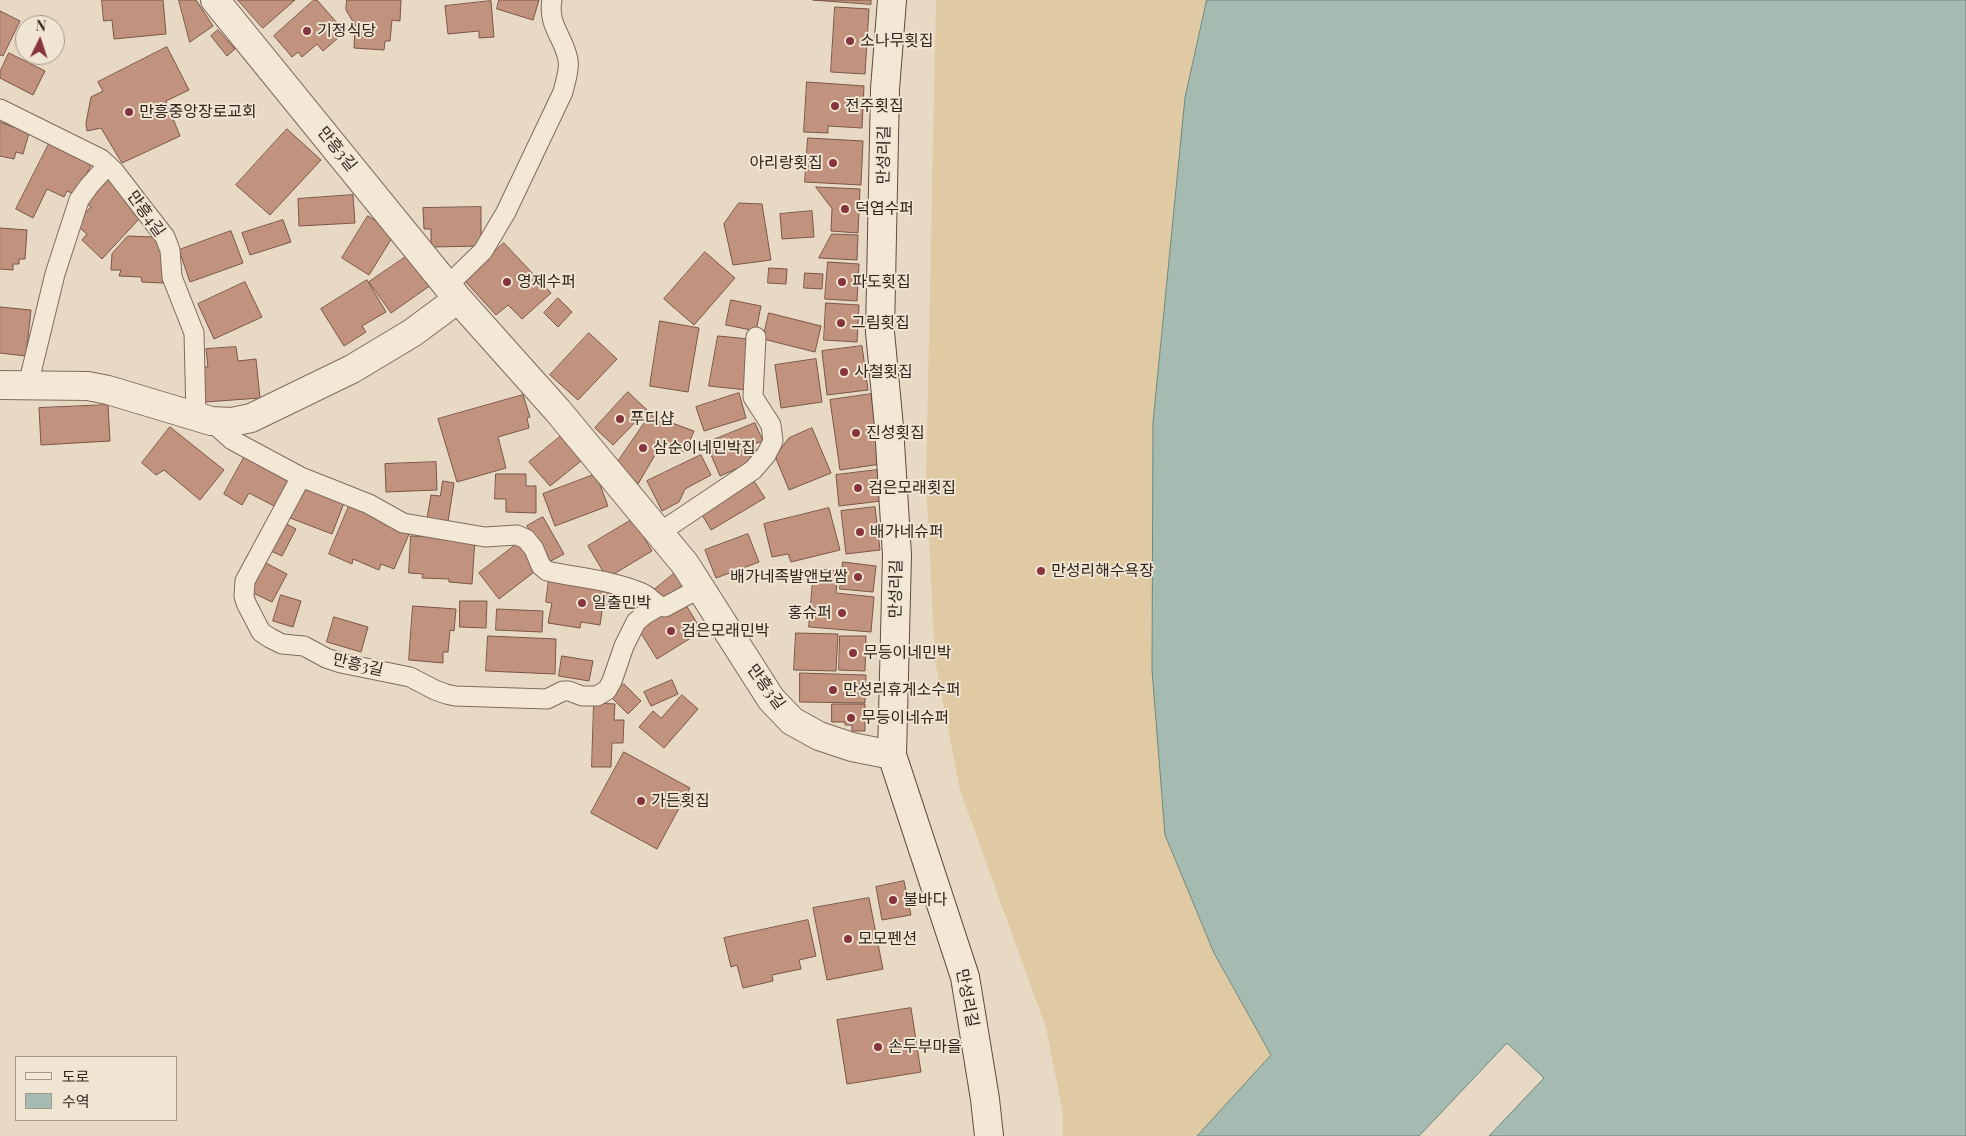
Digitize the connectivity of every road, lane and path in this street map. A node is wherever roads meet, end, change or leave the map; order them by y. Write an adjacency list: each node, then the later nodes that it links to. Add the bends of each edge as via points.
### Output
1 (215, 0): 6 (street, 만흥3길)
2 (552, 0): 6 (lane, via 553,20 568,60 563,92 506,212)
3 (892, 0): 15 (street, 만성리길, via 886,89 880,332 897,556)
4 (0, 109): 5 (lane, 만흥4길)
5 (108, 165): 9 (lane, via 79,200 55,274); 10 (lane, 만흥4길, via 165,237 170,250 172,276 194,333 194,375)
6 (453, 292): 10 (street, via 405,338 352,370 252,418 232,422); 12 (street, 만흥3길)
7 (756, 337): 12 (lane, via 753,397 771,425 773,441 753,470)
8 (0, 385): 9 (street)
9 (28, 386): 10 (street, via 88,386)
10 (203, 419): 11 (lane, via 232,440)
11 (300, 477): 14 (lane, via 369,504 403,524 485,538 517,535 526,539 546,571 605,581 644,594); 14 (lane, 만흥3길, via 245,581 244,596 261,632 282,644 304,646 341,663 410,676 446,694 547,699 569,691 582,696 597,696 607,690 612,681 636,622)
12 (659, 533): 13 (street, 만흥3길)
13 (700, 588): 14 (lane, via 665,607); 15 (street, 만흥3길, via 771,699 792,721 819,736 852,747)
14 (659, 606)
15 (892, 754): 16 (street, 만성리길, via 965,977)
16 (989, 1136)

